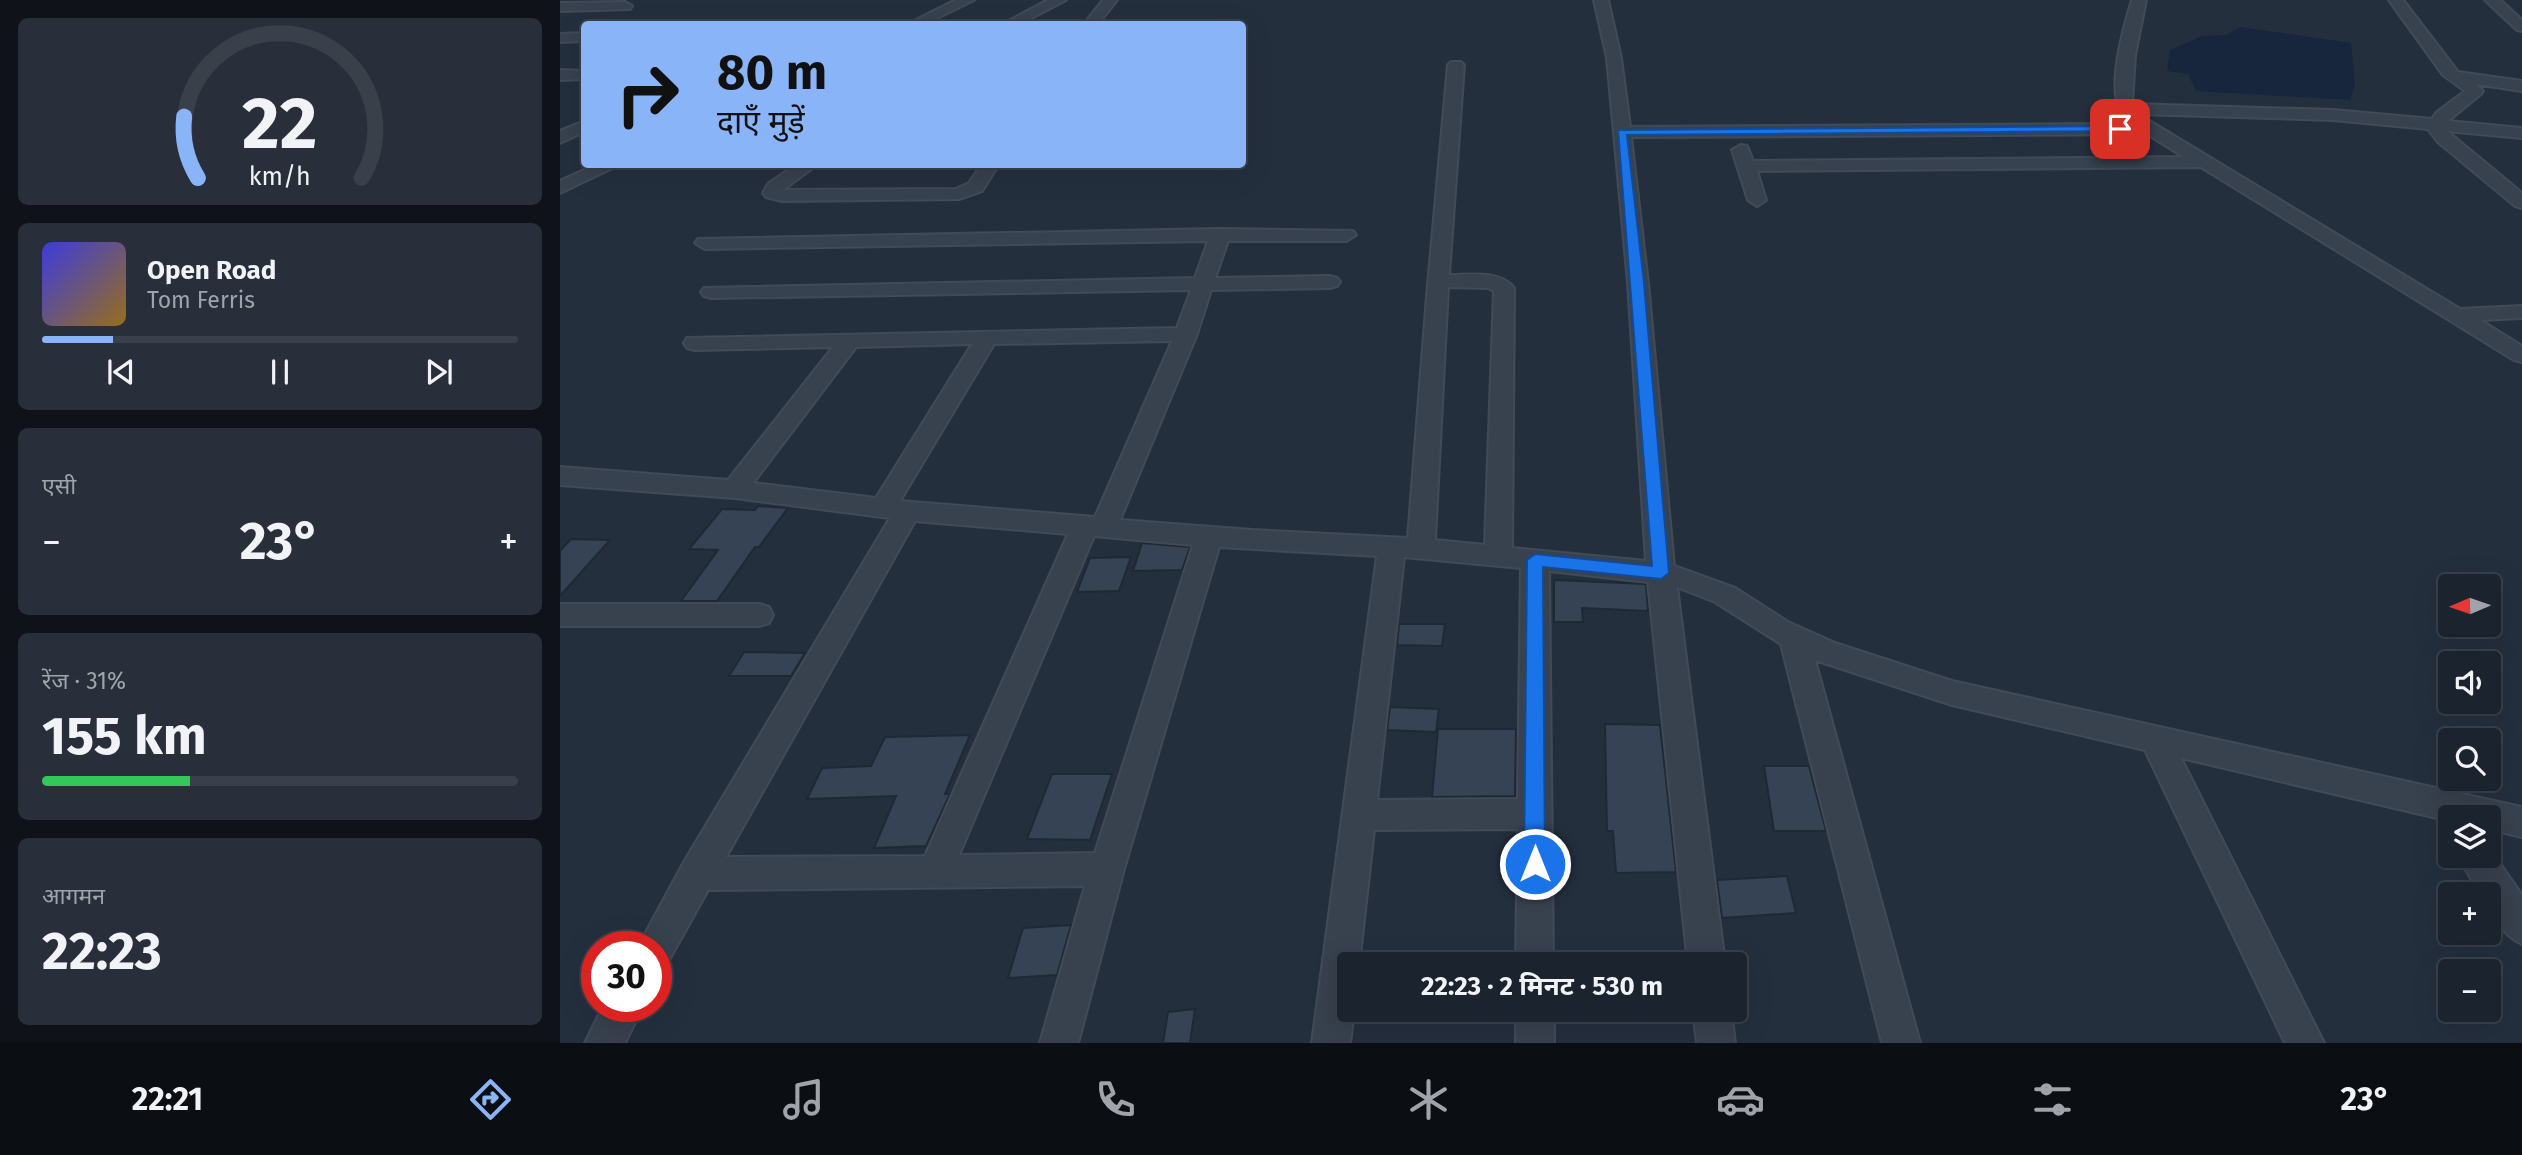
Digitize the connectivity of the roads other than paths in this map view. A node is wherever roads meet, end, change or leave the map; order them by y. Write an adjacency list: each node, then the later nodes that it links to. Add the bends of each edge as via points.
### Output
1 (967, 0): 11 (street)
2 (1059, 0): 12 (street)
3 (1110, 0): 13 (street)
4 (1601, 0): 28 (street, via 1614,58)
5 (2139, 0): 22 (street, via 2128,48)
6 (2396, 0): 20 (street)
7 (2492, 0): 14 (street)
8 (625, 3): 9 (street); 10 (street)
9 (560, 7)
10 (626, 21)
11 (922, 21)
12 (1016, 21)
13 (1093, 21)
14 (2522, 27)
15 (581, 37): 16 (street)
16 (560, 38)
17 (1456, 65): 45 (street)
18 (560, 75): 19 (street)
19 (581, 75)
20 (2453, 75): 21 (street); 25 (street, via 2475,91 2443,115)
21 (2522, 86)
22 (2125, 110): 25 (street, via 2333,115); 27 (street)
23 (581, 119): 24 (street)
24 (560, 120)
25 (2436, 126): 30 (street); 37 (street)
26 (581, 127): 31 (street)
27 (2147, 129): 29 (street); 32 (street)
28 (1622, 132): 29 (street); 64 (street)
29 (1735, 132): 33 (street)
30 (2522, 133)
31 (560, 138)
32 (2202, 162): 33 (street); 50 (street)
33 (1746, 166): 40 (street)
34 (604, 168): 39 (street)
35 (804, 168): 36 (street, via 772,193 959,194 976,187)
36 (988, 168)
37 (2502, 186): 38 (street); 41 (street)
38 (2522, 187)
39 (560, 188)
40 (1758, 200)
41 (2522, 202)
42 (1220, 235): 43 (street); 44 (street); 47 (street)
43 (1346, 235)
44 (705, 243)
45 (1439, 281): 61 (street); 62 (street, via 1492,282 1504,288)
46 (1330, 282): 47 (street)
47 (1205, 284): 48 (street); 51 (street)
48 (711, 292)
49 (2522, 312): 50 (street)
50 (2459, 315): 55 (street)
51 (1186, 334): 52 (street); 59 (street)
52 (987, 338): 53 (street); 58 (street)
53 (850, 340): 54 (street); 57 (street)
54 (695, 343)
55 (2522, 355)
56 (560, 476): 57 (street)
57 (735, 489): 58 (street)
58 (895, 509): 59 (street); 77 (street)
59 (1095, 526): 60 (street); 76 (street)
60 (1209, 536): 61 (street); 75 (street)
61 (1406, 547): 62 (street); 71 (street)
62 (1498, 556): 63 (street)
63 (1535, 560): 64 (street); 70 (street)
64 (1661, 573): 67 (street, via 1725,595); 81 (street)
65 (560, 615): 66 (street)
66 (759, 615)
67 (1794, 638): 68 (street, via 1952,694); 90 (street)
68 (2157, 740): 69 (street); 91 (street)
69 (2438, 809)
70 (1535, 814): 71 (street); 80 (street)
71 (1359, 816): 87 (street)
72 (2501, 819): 73 (street)
73 (2522, 822)
74 (2483, 868): 78 (street)
75 (1107, 869): 76 (street); 86 (street)
76 (935, 872): 77 (street)
77 (696, 874): 79 (street)
78 (2522, 926)
79 (665, 931)
80 (1535, 952)
81 (1705, 952)
82 (615, 1022): 85 (street)
83 (1535, 1022): 88 (street)
84 (1713, 1022): 89 (street)
85 (604, 1043)
86 (1059, 1043)
87 (1331, 1043)
88 (1535, 1043)
89 (1716, 1043)
90 (1901, 1043)
91 (2305, 1043)

